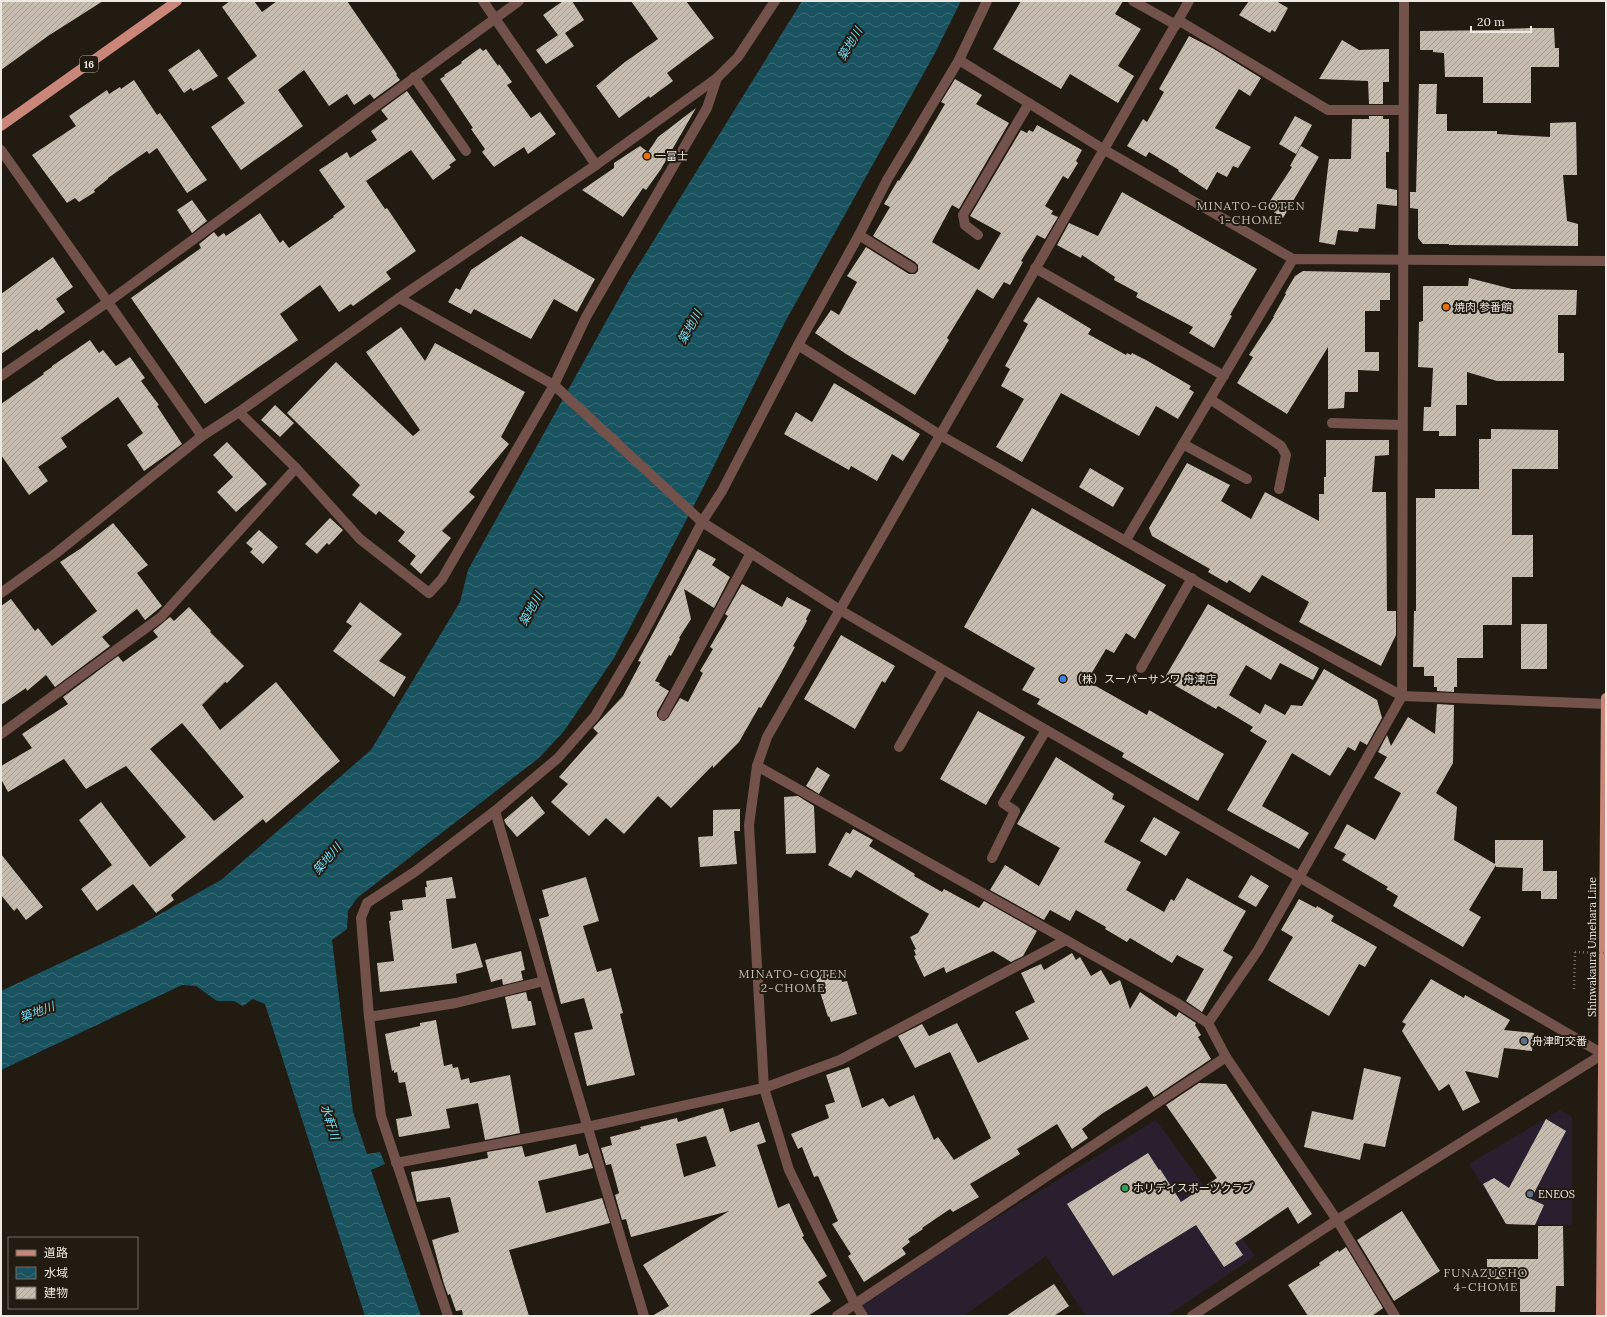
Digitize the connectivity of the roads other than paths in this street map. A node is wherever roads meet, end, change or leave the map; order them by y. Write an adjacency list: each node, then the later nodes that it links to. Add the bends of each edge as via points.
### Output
1 (177, 1): 16 (main road, 16)
2 (483, 1): 9 (street)
3 (519, 1): 9 (street)
4 (775, 1): 13 (street, via 738,57)
5 (986, 1): 11 (street)
6 (1133, 1): 10 (street)
7 (1189, 1): 10 (street)
8 (1404, 1): 15 (street)
9 (495, 18): 12 (street); 20 (street)
10 (1177, 22): 15 (street, via 1328,110); 17 (street)
11 (959, 60): 14 (street); 21 (street, via 887,180)
12 (414, 77): 19 (street); 29 (street)
13 (717, 78): 20 (street); 33 (street, via 707,108 586,317)
14 (1029, 103): 17 (street); 22 (street, via 963,215 965,225)
15 (1403, 110): 24 (street)
16 (1, 126)
17 (1103, 149): 23 (street); 27 (street)
18 (1, 150): 29 (street)
19 (466, 151)
20 (596, 165): 28 (street)
21 (859, 235): 26 (street); 30 (street)
22 (978, 235)
23 (1293, 259): 24 (street); 32 (street)
24 (1403, 261): 25 (street); 37 (street)
25 (1606, 261)
26 (912, 268)
27 (1035, 268): 32 (street); 38 (street)
28 (399, 298): 33 (street); 35 (street)
29 (108, 302): 31 (street); 39 (street)
30 (798, 345): 38 (street); 44 (street, via 722,490)
31 (1, 376)
32 (1224, 376): 34 (street)
33 (558, 388): 41 (street, via 442,579 429,593 360,540); 44 (street)
34 (1210, 399): 40 (street); 43 (street, via 1281,446 1286,455)
35 (240, 412): 39 (street); 41 (street)
36 (1332, 423): 37 (street)
37 (1402, 425): 52 (street)
38 (940, 435): 45 (street); 49 (street)
39 (202, 436): 48 (street, via 55,554)
40 (1183, 444): 42 (street); 45 (street)
41 (296, 468): 57 (street, via 161,617)
42 (1247, 479)
43 (1279, 489)
44 (698, 519): 46 (street); 60 (street, via 642,636 595,716 558,758)
45 (1126, 540): 47 (street)
46 (752, 553): 49 (street); 55 (street)
47 (1192, 578): 50 (street); 52 (street)
48 (1, 593)
49 (840, 610): 51 (street); 59 (street, via 767,736)
50 (1141, 668)
51 (943, 670): 56 (street); 58 (street)
52 (1402, 696): 54 (street); 62 (street)
53 (1606, 698): 54 (main road, Shinwakaura Umehara Line)
54 (1606, 704): 67 (main road, Shinwakaura Umehara Line)
55 (663, 715)
56 (1046, 730): 61 (street, via 1003,803 1015,811); 62 (street)
57 (1, 734)
58 (899, 747)
59 (757, 766): 63 (street); 69 (street, via 749,826)
60 (495, 811): 64 (street); 65 (street, via 416,871 367,903 361,918)
61 (992, 858)
62 (1299, 876): 66 (street, via 1258,950); 67 (street)
63 (1066, 940): 66 (street); 69 (street, via 840,1060)
64 (544, 981): 65 (street, via 456,1003); 70 (street)
65 (369, 1017): 71 (street, via 381,1116)
66 (1208, 1023): 68 (street)
67 (1604, 1053): 72 (street); 80 (main road, Shinwakaura Umehara Line)
68 (1226, 1057): 72 (street); 73 (street)
69 (764, 1088): 70 (street); 73 (street, via 789,1170)
70 (587, 1127): 71 (street); 75 (street)
71 (396, 1163): 74 (street)
72 (1337, 1220): 78 (street); 79 (street)
73 (855, 1304): 76 (street); 77 (street)
74 (448, 1316)
75 (644, 1316)
76 (837, 1316)
77 (863, 1316)
78 (1192, 1316)
79 (1395, 1316)
80 (1601, 1316)

